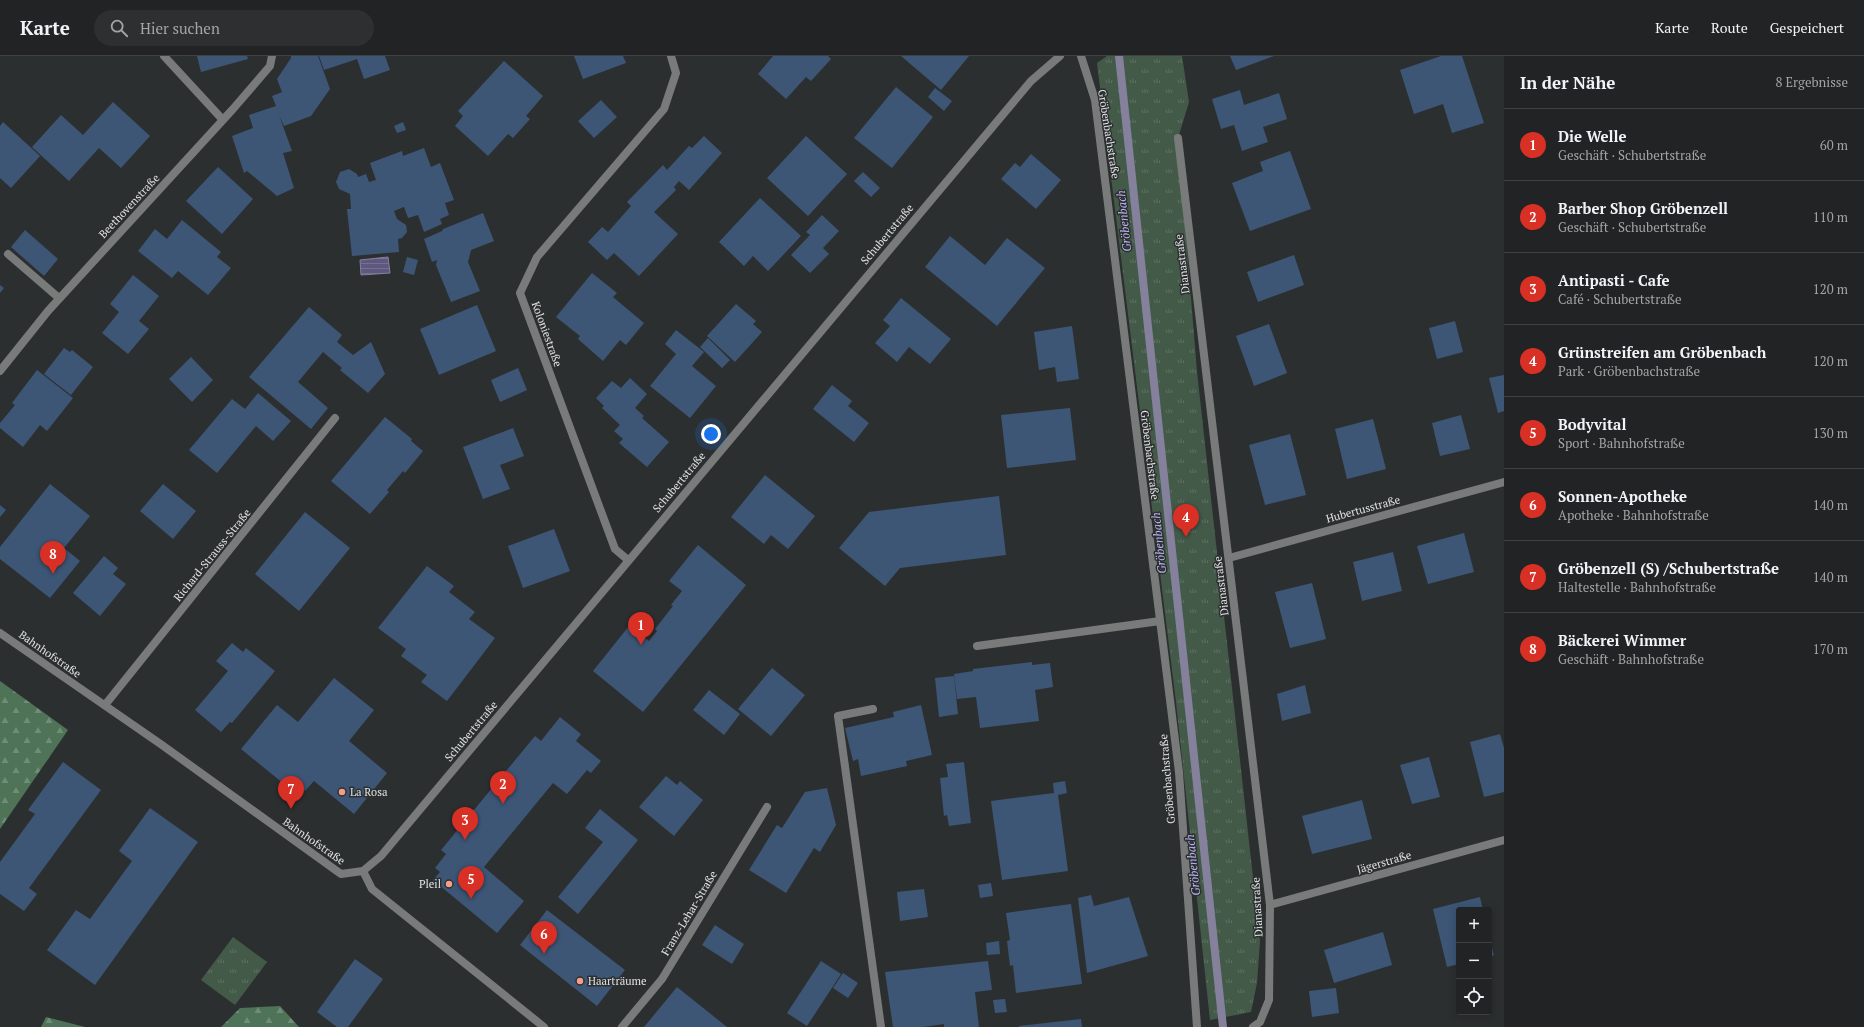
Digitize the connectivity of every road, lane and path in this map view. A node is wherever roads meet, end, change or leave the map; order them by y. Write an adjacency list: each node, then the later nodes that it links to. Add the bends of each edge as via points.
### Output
1 (164, 56): 6 (street)
2 (272, 56): 6 (street, Beethovenstraße, via 270,66)
3 (671, 56): 14 (street, Koloniestraße, via 676,73 664,109 537,256 520,293 614,549)
4 (1060, 56): 14 (street, Schubertstraße, via 1031,80)
5 (1081, 56): 15 (street, Gröbenbachstraße, via 1095,100)
6 (223, 120): 9 (street, Beethovenstraße)
7 (1178, 138): 13 (street, Dianastraße)
8 (8, 254): 9 (street)
9 (59, 298): 10 (street, Beethovenstraße)
10 (0, 371)
11 (335, 418): 18 (street, Richard-Strauss-Straße)
12 (1504, 482): 13 (street, Hubertusstraße)
13 (1229, 558): 23 (street, Dianastraße)
14 (628, 560): 22 (street, Schubertstraße, via 381,856)
15 (1160, 621): 17 (street); 27 (street, Gröbenbachstraße, via 1179,772)
16 (0, 633): 18 (street, Bahnhofstraße)
17 (978, 646)
18 (105, 705): 22 (street, Bahnhofstraße, via 340,874)
19 (873, 709): 26 (street, via 838,716)
20 (767, 806): 25 (street, Franz-Lehar-Straße, via 662,979)
21 (1504, 840): 23 (street, Jägerstraße)
22 (363, 871): 24 (street, via 372,888)
23 (1270, 906): 28 (street, Dianastraße, via 1269,1000 1260,1022)
24 (544, 1027)
25 (622, 1027)
26 (881, 1027)
27 (1197, 1027)
28 (1253, 1027)

